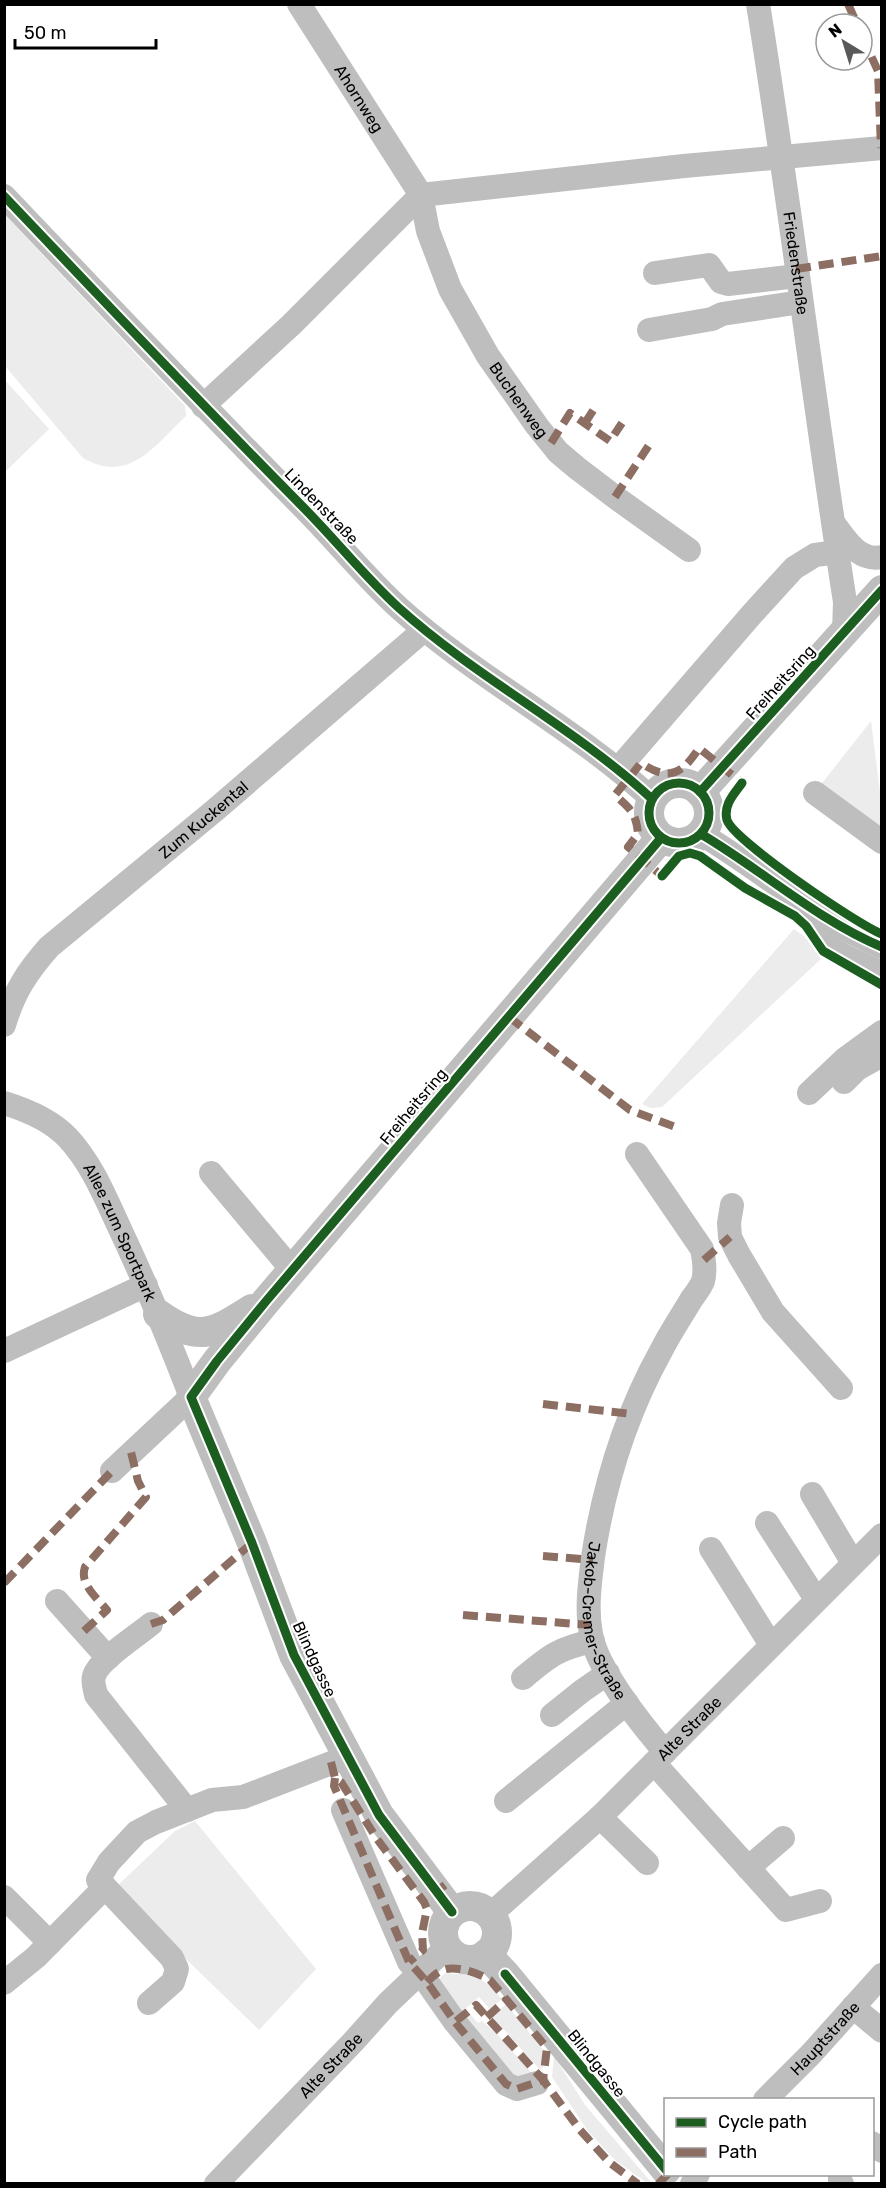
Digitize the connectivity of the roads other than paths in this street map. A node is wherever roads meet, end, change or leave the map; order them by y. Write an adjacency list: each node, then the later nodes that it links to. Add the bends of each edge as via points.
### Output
1 (299, 4): 5 (street, Ahornweg)
2 (758, 4): 4 (street, Friedenstraße)
3 (882, 148): 4 (street)
4 (782, 157): 5 (street); 8 (street, Friedenstraße)
5 (421, 195): 11 (street); 13 (street, Buchenweg, via 450,289 488,356 537,426 577,468)
6 (4, 196): 11 (street, Lindenstraße)
7 (655, 273): 8 (street, via 709,265 721,282 728,284)
8 (797, 276): 9 (street, Friedenstraße)
9 (801, 302): 10 (street); 12 (street, Friedenstraße)
10 (649, 330)
11 (203, 406): 17 (street, Lindenstraße)
12 (834, 524): 14 (street, Friedenstraße); 15 (street, Friedenstraße, via 857,553)
13 (689, 550)
14 (837, 552): 18 (street, Friedenstraße, via 845,602); 19 (street, via 815,555 794,568)
15 (882, 557)
16 (882, 590): 18 (main road, Freiheitsring)
17 (424, 630): 19 (street, Lindenstraße); 29 (street, Zum Kuckental, via 49,947 26,973)
18 (844, 633): 20 (main road, Freiheitsring)
19 (618, 769): 22 (street, Lindenstraße)
20 (700, 792): 22 (main road, via 692,786 674,784); 23 (main road, via 708,817)
21 (815, 793): 25 (street)
22 (652, 799): 24 (main road, via 651,825)
23 (700, 834): 24 (main road, via 682,843); 26 (street)
24 (661, 838): 36 (main road, Freiheitsring)
25 (882, 842)
26 (810, 908): 27 (street); 28 (street, via 824,941 834,950)
27 (882, 947)
28 (882, 973)
29 (4, 1024)
30 (882, 1032): 31 (street, via 845,1059 814,1098)
31 (882, 1055)
32 (4, 1103): 37 (street, Allee zum Sportpark, via 25,1109 67,1136 97,1179)
33 (637, 1154): 52 (street, Jakob-Cremer-Straße, via 702,1249 703,1281 650,1370 619,1449 597,1531 590,1577)
34 (211, 1173): 36 (street)
35 (732, 1205): 41 (street, via 730,1237 739,1255 773,1312)
36 (292, 1270): 38 (main road, Freiheitsring)
37 (146, 1285): 39 (street, Allee zum Sportpark); 40 (street)
38 (267, 1300): 39 (main road, via 210,1332 183,1330); 42 (main road, Freiheitsring)
39 (158, 1314): 42 (street, Allee zum Sportpark)
40 (4, 1351)
41 (841, 1388)
42 (191, 1397): 43 (street); 59 (main road, Blindgasse, via 294,1655)
43 (112, 1471)
44 (812, 1494): 48 (street)
45 (767, 1523): 49 (street)
46 (882, 1535): 48 (street, Alte Straße)
47 (711, 1550): 53 (street)
48 (853, 1563): 49 (street, Alte Straße)
49 (816, 1599): 53 (street, Alte Straße)
50 (57, 1601): 54 (street)
51 (151, 1624): 54 (street)
52 (593, 1641): 55 (street, Jakob-Cremer-Straße); 56 (street, via 569,1646 548,1657)
53 (771, 1645): 60 (street, Alte Straße)
54 (108, 1658): 62 (street, via 94,1676 96,1695)
55 (608, 1673): 57 (street, Jakob-Cremer-Straße); 58 (street)
56 (523, 1678)
57 (627, 1703): 60 (street, Jakob-Cremer-Straße); 61 (street)
58 (552, 1715)
59 (347, 1757): 62 (street, via 243,1797 212,1800); 71 (main road, Blindgasse, via 379,1815)
60 (659, 1758): 64 (street, Alte Straße); 67 (street, Jakob-Cremer-Straße)
61 (506, 1801)
62 (187, 1810): 68 (street, via 137,1832 98,1880)
63 (343, 1810): 76 (street, via 410,1962)
64 (600, 1817): 66 (street); 72 (street, Alte Straße)
65 (783, 1838): 67 (street)
66 (647, 1863)
67 (748, 1868): 70 (street, Jakob-Cremer-Straße, via 786,1910)
68 (105, 1887): 73 (street); 79 (street, via 172,1958 177,1969 173,1982)
69 (4, 1897): 73 (street)
70 (820, 1901)
71 (452, 1912): 72 (main road, via 472,1906); 74 (main road, via 444,1925)
72 (490, 1915): 75 (main road, via 495,1922 496,1940)
73 (50, 1943): 78 (street)
74 (447, 1947): 75 (main road, via 460,1958); 76 (street, Alte Straße)
75 (486, 1954): 84 (main road, Blindgasse)
76 (419, 1972): 82 (street, via 506,2084 517,2089); 87 (street, Alte Straße)
77 (882, 1975): 80 (street, Hauptstraße)
78 (4, 1983)
79 (149, 2003)
80 (853, 2007): 81 (street); 83 (street, Hauptstraße)
81 (882, 2031)
82 (537, 2083)
83 (767, 2098)
84 (634, 2132): 85 (street); 86 (main road, Blindgasse)
85 (664, 2140)
86 (664, 2168)
87 (216, 2184)

